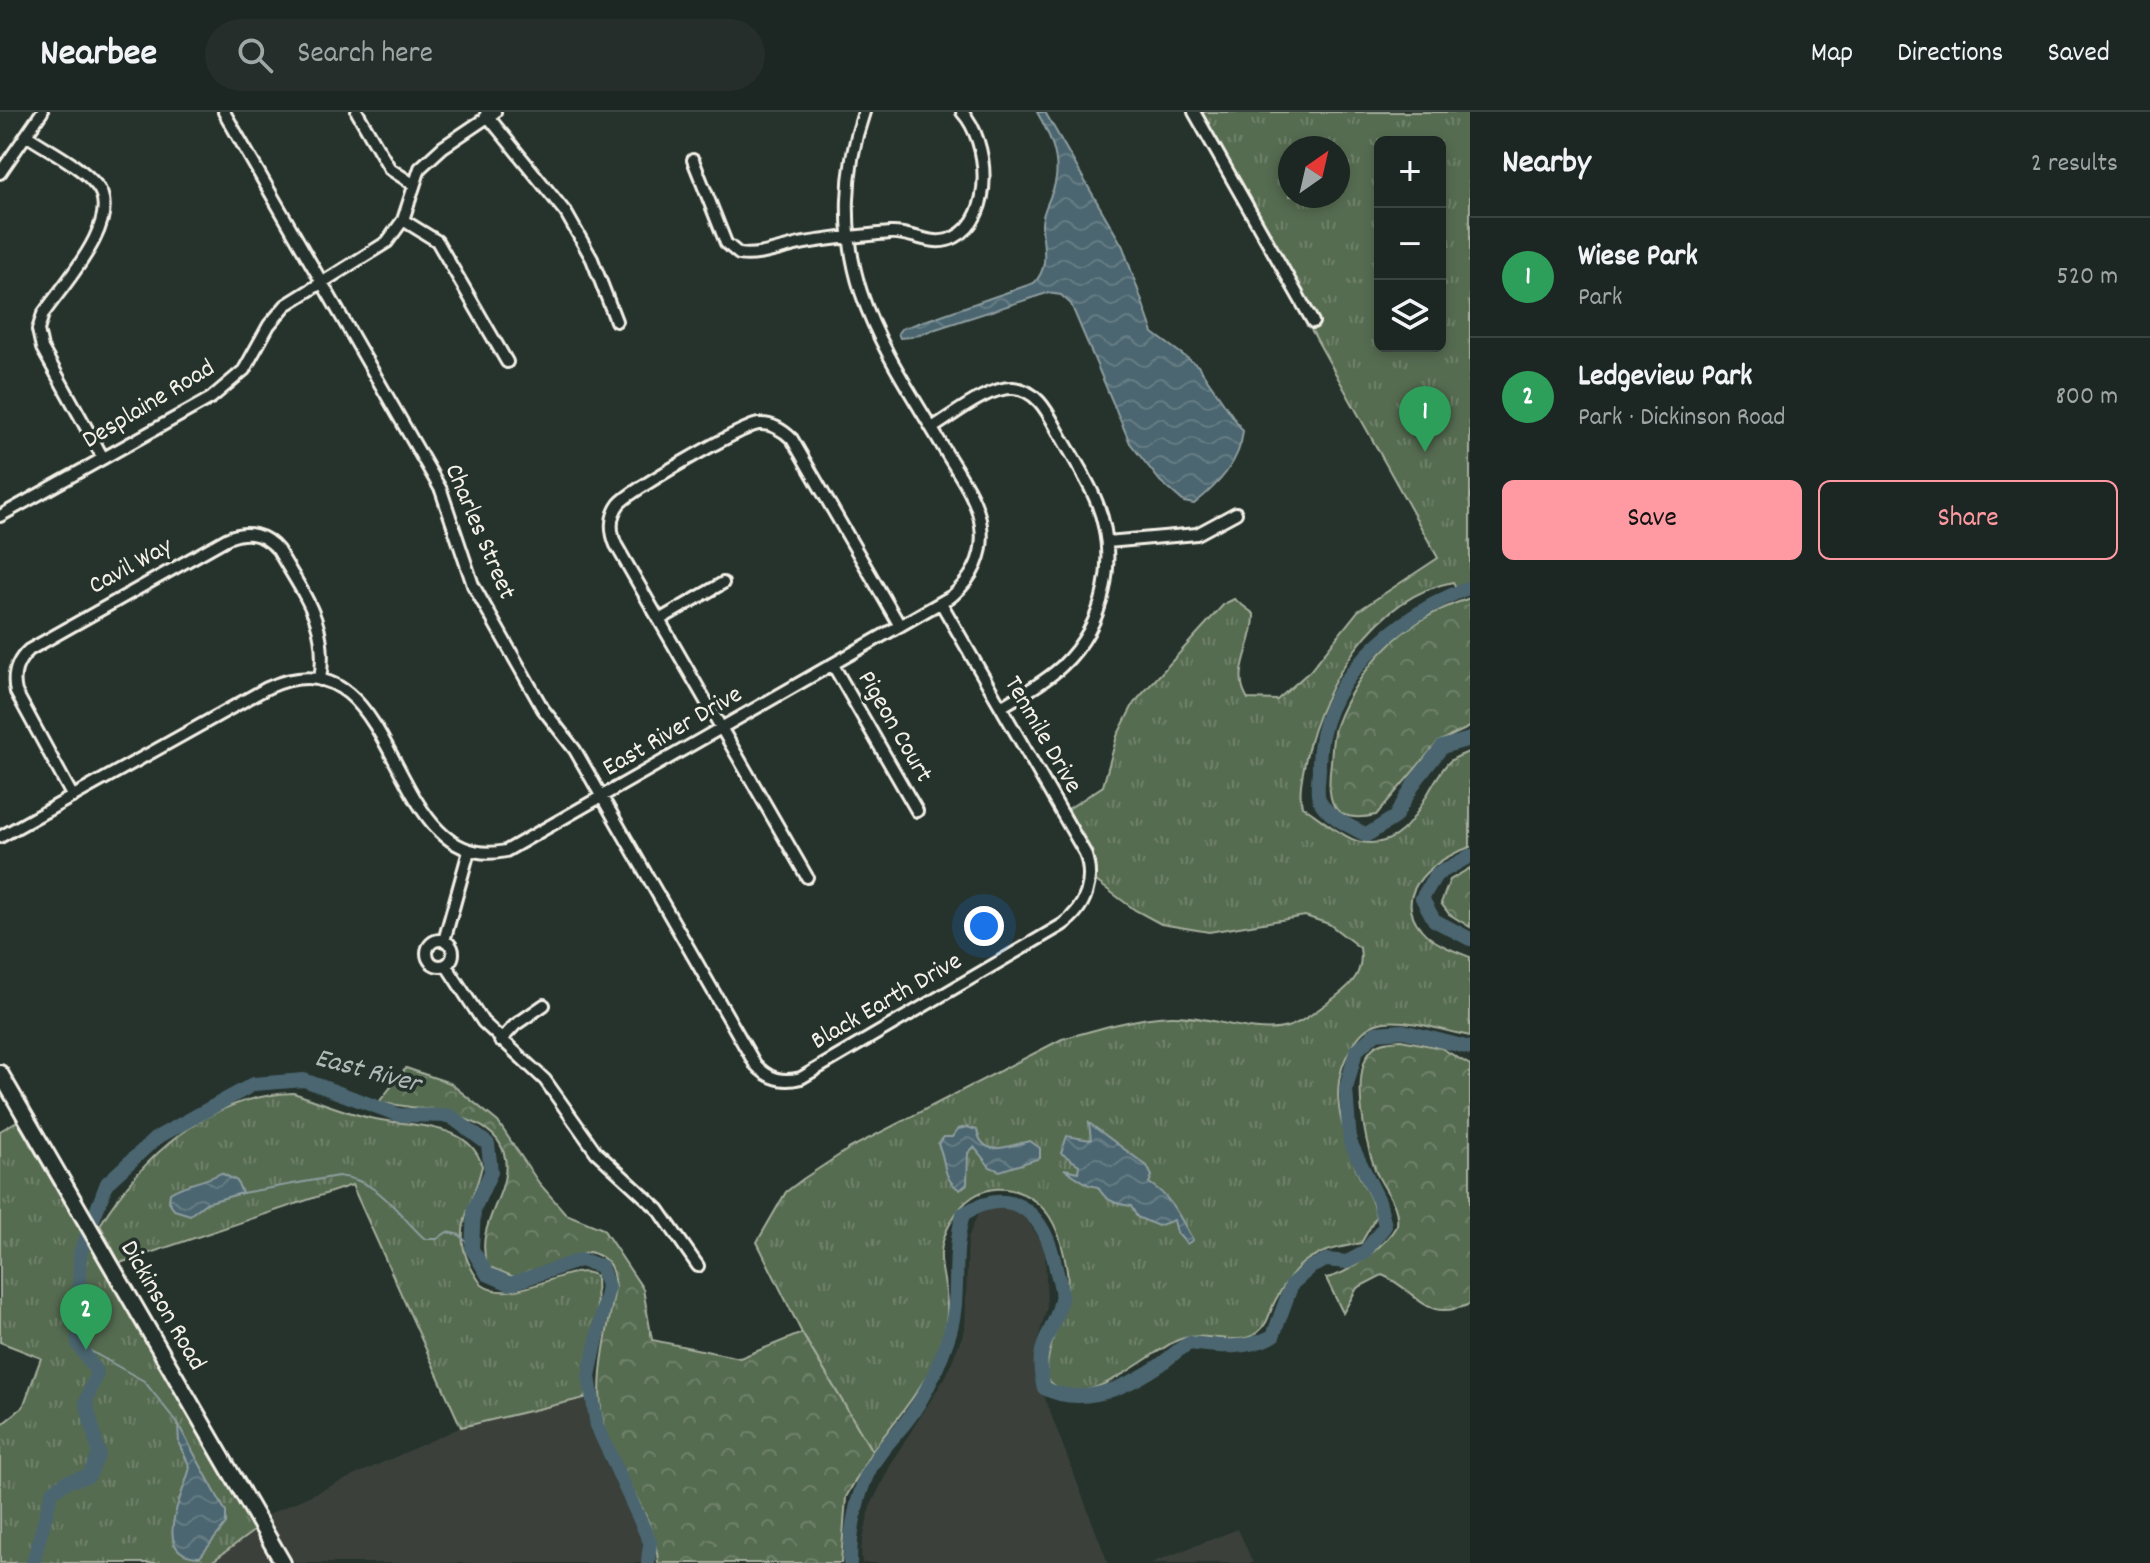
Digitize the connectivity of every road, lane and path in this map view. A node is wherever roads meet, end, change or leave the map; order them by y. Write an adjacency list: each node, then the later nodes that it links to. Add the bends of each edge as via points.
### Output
1 (42, 112): 8 (street)
2 (224, 112): 14 (street, Charles Street)
3 (357, 112): 11 (street, via 390,169)
4 (864, 112): 13 (street, East River Drive, via 851,164)
5 (962, 112): 13 (street, via 980,138 985,169 967,228 948,240 894,232)
6 (1194, 112): 16 (street)
7 (489, 113): 11 (street, Desplaine Road, via 420,168); 15 (street, via 566,213 592,259)
8 (26, 135): 10 (street); 19 (street, via 93,181 105,204 101,228 43,314 38,330 42,348)
9 (693, 160): 13 (street, via 734,252 751,255)
10 (0, 173)
11 (413, 184): 12 (street, Desplaine Road)
12 (403, 220): 14 (street, Desplaine Road, via 377,250); 17 (street, via 437,241)
13 (849, 237): 18 (street, East River Drive, via 869,314)
14 (321, 282): 19 (street, Desplaine Road, via 278,314 233,382); 32 (street, Charles Street, via 441,490 473,585 543,709)
15 (616, 321)
16 (1313, 322)
17 (507, 362)
18 (932, 428): 22 (street, via 997,391 1020,389 1034,396 1091,489); 24 (street, East River Drive, via 976,506 982,529 975,567 961,588)
19 (103, 458): 21 (street, Desplaine Road)
20 (1236, 513): 22 (street, via 1197,534)
21 (0, 516)
22 (1107, 542): 29 (street, via 1104,589 1083,640 1049,677)
23 (723, 583): 25 (street)
24 (941, 603): 26 (street, East River Drive); 29 (street, Tenmile Drive)
25 (659, 620): 26 (street, via 614,540 614,514 630,494 746,428 773,426 792,439); 30 (street)
26 (900, 626): 27 (street, East River Drive)
27 (833, 665): 30 (street, East River Drive); 33 (street, Pigeon Court)
28 (320, 680): 31 (street, via 292,679 267,688); 31 (street, Cavil Way, via 321,630 278,550 253,534 228,538 29,650 18,662 16,692); 35 (street, via 344,690 363,708 436,830)
29 (1001, 707): 37 (street, Tenmile Drive, via 1085,853)
30 (722, 729): 32 (street, East River Drive); 36 (street)
31 (73, 797): 34 (street)
32 (602, 797): 35 (street, East River Drive, via 506,851); 41 (street, Charles Street)
33 (917, 811)
34 (0, 837)
35 (469, 851): 38 (street)
36 (807, 877)
37 (1087, 893): 41 (street, Black Earth Drive, via 1062,925 801,1078 782,1080 760,1069)
38 (444, 941): 39 (street, via 453,956); 39 (street, via 436,941 426,954 431,963)
39 (446, 965): 42 (street)
40 (544, 1005): 42 (street)
41 (722, 1006)
42 (500, 1041): 44 (street, via 545,1080 596,1152 659,1210)
43 (0, 1073): 45 (street, Dickinson Road)
44 (698, 1266)
45 (283, 1563)

